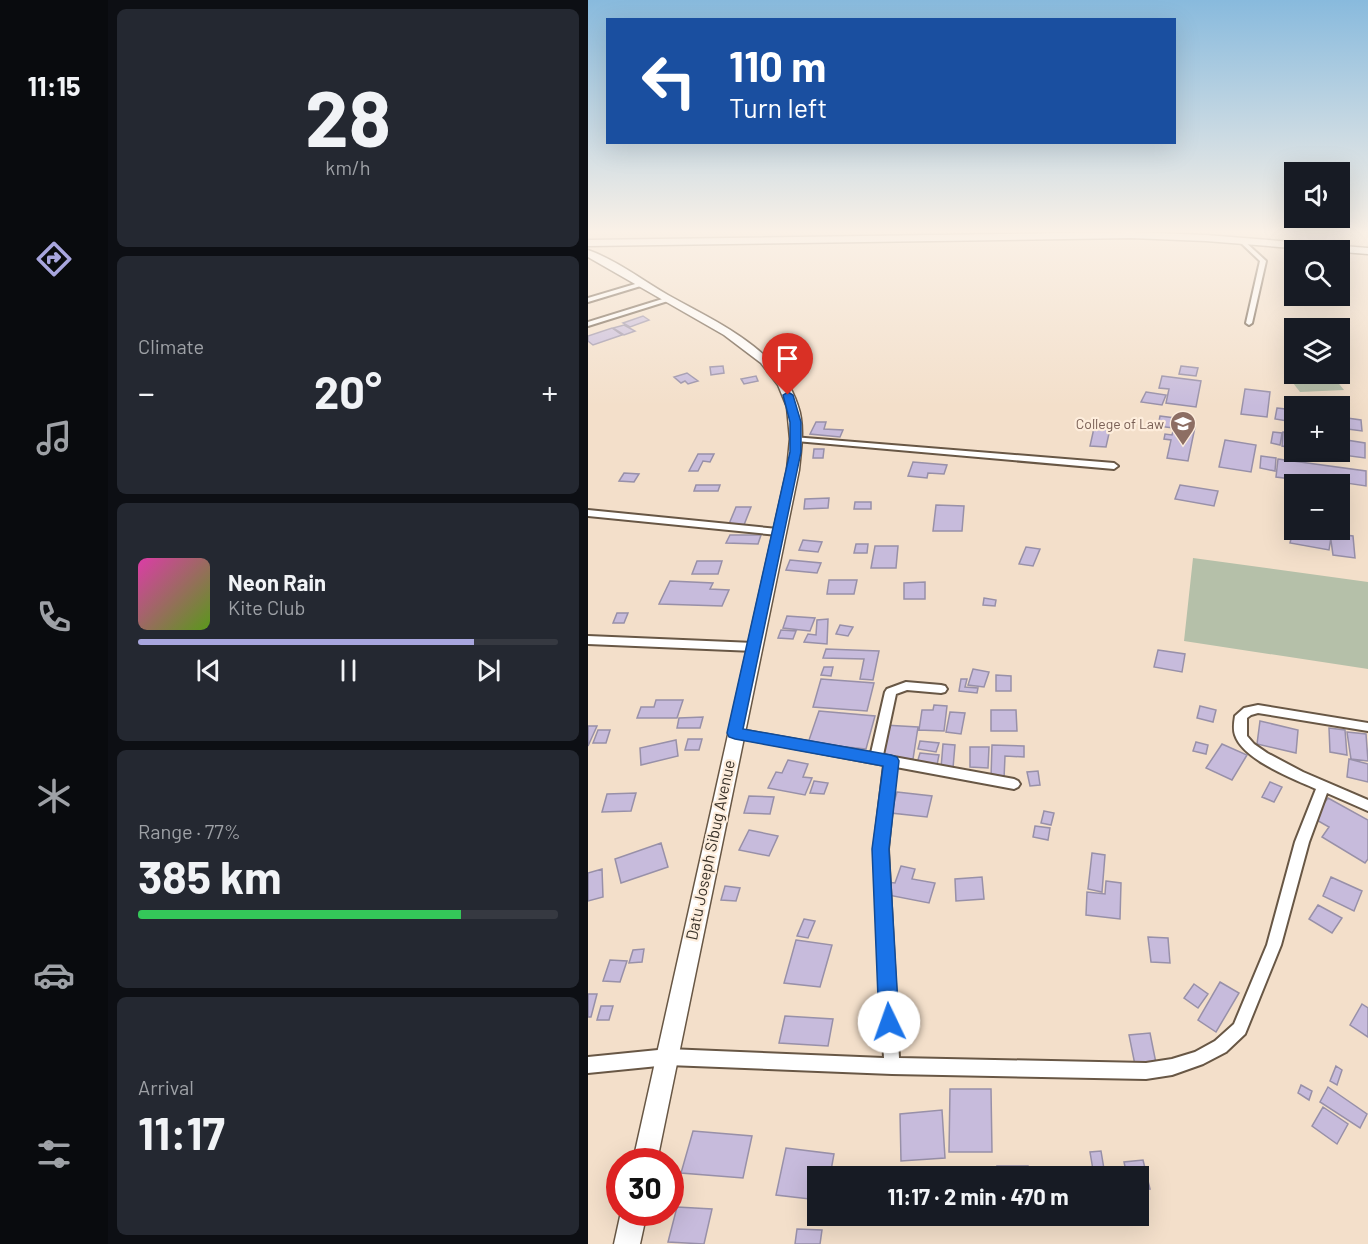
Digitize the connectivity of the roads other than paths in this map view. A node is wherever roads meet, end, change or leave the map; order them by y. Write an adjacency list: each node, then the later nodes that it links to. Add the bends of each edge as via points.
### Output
1 (625, 289): 5 (street)
2 (651, 289): 4 (main road, Datu Joseph Sibug Avenue)
3 (1257, 289): 6 (street)
4 (669, 299): 7 (street); 8 (main road, Datu Joseph Sibug Avenue, via 765,361 788,395)
5 (588, 300)
6 (1249, 323)
7 (588, 324)
8 (796, 440): 9 (street); 11 (main road, Datu Joseph Sibug Avenue)
9 (1114, 466)
10 (588, 513): 11 (street)
11 (778, 532): 13 (main road, Datu Joseph Sibug Avenue)
12 (588, 640): 13 (street)
13 (754, 646): 16 (main road, Datu Joseph Sibug Avenue)
14 (941, 689): 17 (street, via 906,686 891,692)
15 (1368, 727): 20 (street, via 1270,710 1248,711 1241,716 1241,738 1256,753)
16 (735, 733): 17 (street); 22 (main road, Datu Joseph Sibug Avenue)
17 (876, 758): 18 (street)
18 (891, 761): 19 (street); 24 (street, via 881,849)
19 (1014, 784)
20 (1324, 785): 21 (street); 24 (street, via 1302,842 1264,972 1240,1029 1220,1048 1187,1063 1146,1071)
21 (1368, 806)
22 (668, 1057): 23 (street); 24 (street); 25 (main road, Datu Joseph Sibug Avenue)
23 (588, 1065)
24 (891, 1066)
25 (648, 1148)
26 (631, 1226): 27 (main road)
27 (627, 1244)

